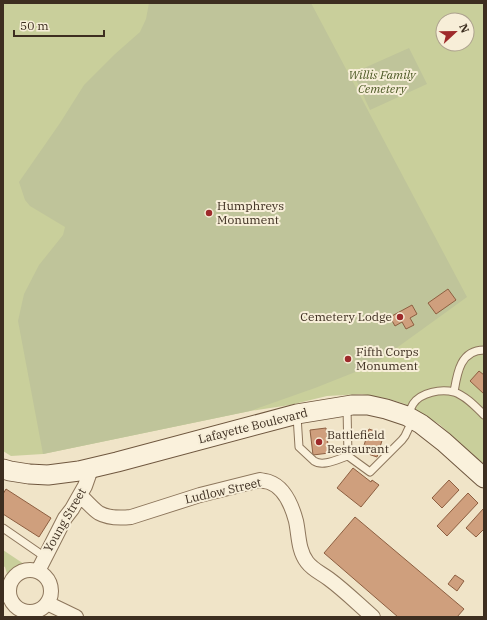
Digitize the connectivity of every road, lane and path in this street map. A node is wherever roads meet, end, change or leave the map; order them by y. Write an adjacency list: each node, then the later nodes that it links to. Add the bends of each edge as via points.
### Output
1 (484, 350): 2 (lane, via 465,357 458,371)
2 (454, 392): 5 (lane, via 465,398); 6 (lane, via 442,391 425,395 413,404)
3 (346, 405): 4 (main road, Lafayette Boulevard); 6 (main road, Lafayette Boulevard, via 368,405); 7 (lane)
4 (297, 414): 7 (lane, via 299,447 314,461 325,463); 9 (main road, Lafayette Boulevard)
5 (484, 416)
6 (410, 418): 7 (lane, via 405,436 370,472); 10 (main road, Lafayette Boulevard, via 444,442)
7 (348, 456)
8 (3, 469): 9 (main road, Lafayette Boulevard, via 48,475)
9 (92, 469): 11 (street, Young Street)
10 (484, 477)
11 (80, 496): 13 (street, Young Street, via 64,518); 18 (street, Ludlow Street, via 100,513 124,518 260,480 268,482 283,492 290,505 307,562)
12 (3, 528): 13 (lane)
13 (45, 556): 14 (street, Young Street)
14 (38, 571): 15 (street, via 21,572); 16 (street, via 48,580 51,590)
15 (7, 582): 16 (street, via 11,600 21,610 35,611)
16 (47, 603): 17 (street)
17 (76, 617)
18 (373, 617)

